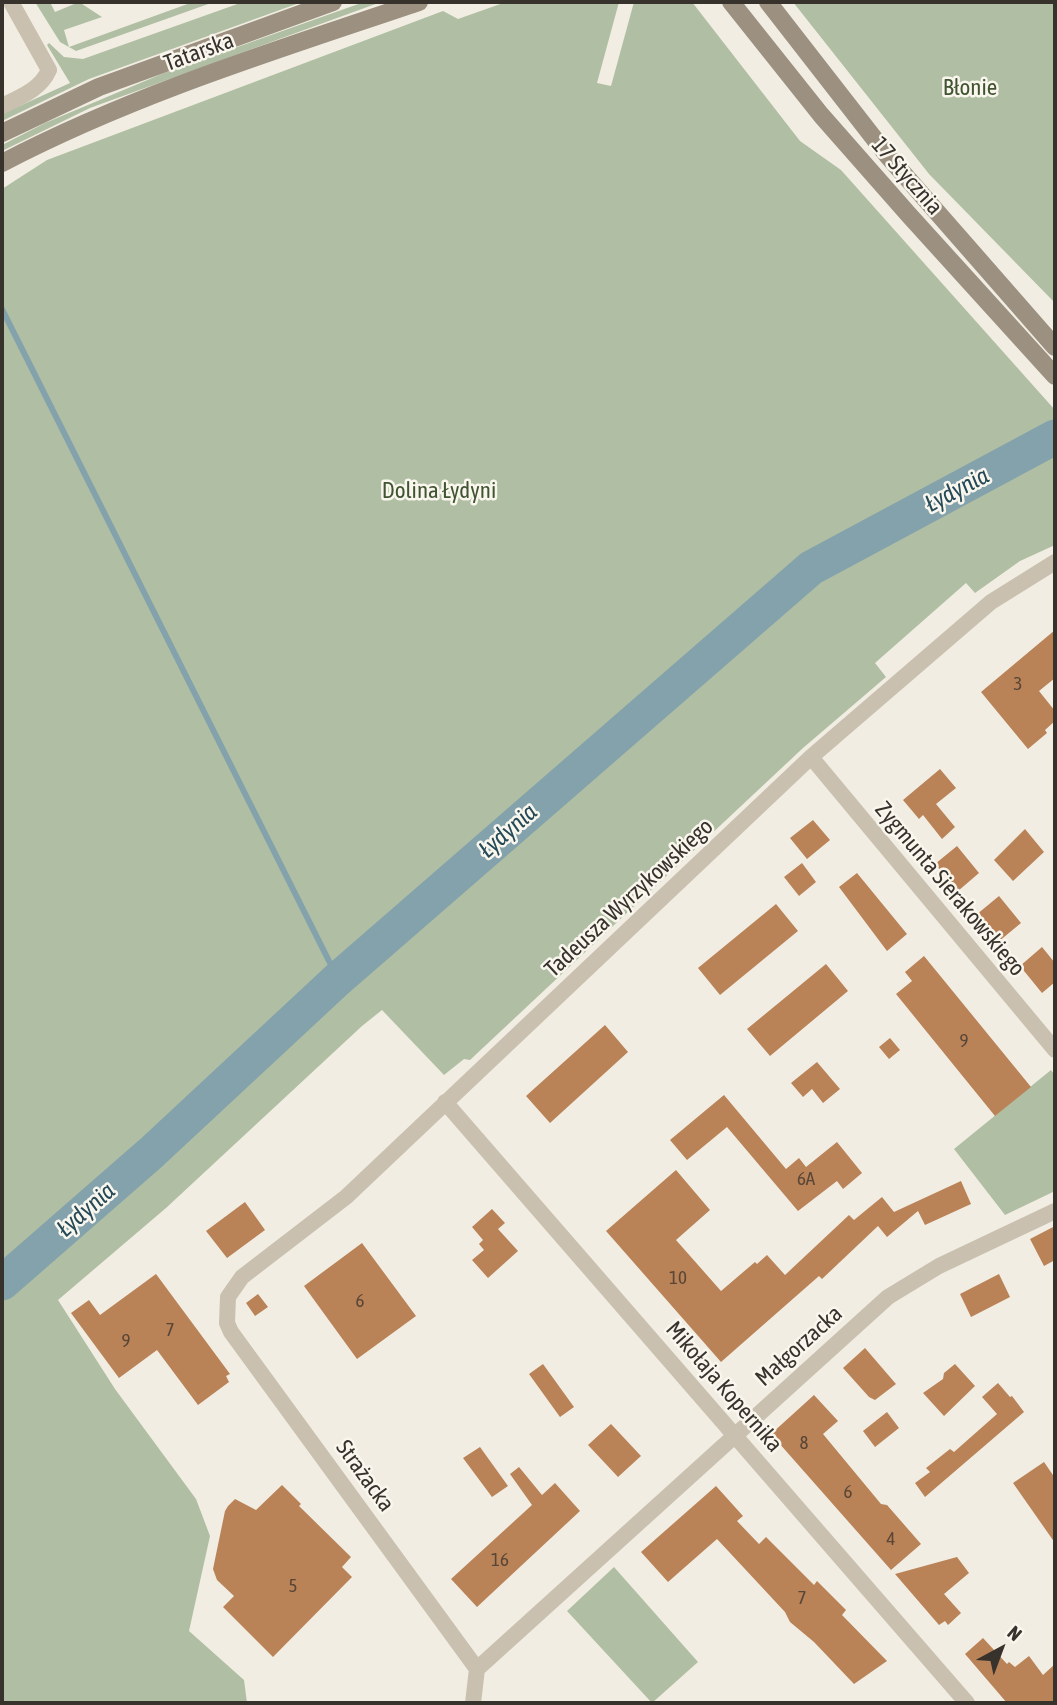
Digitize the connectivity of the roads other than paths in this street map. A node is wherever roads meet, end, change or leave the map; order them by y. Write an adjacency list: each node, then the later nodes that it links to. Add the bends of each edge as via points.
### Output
1 (10, 2): 6 (street, via 49,70 44,81)
2 (333, 2): 7 (main road, Tatarska, via 100,87)
3 (419, 2): 8 (main road, Tatarska, via 191,79)
4 (731, 2): 10 (main road, 17 Stycznia, via 830,125)
5 (768, 2): 9 (main road, 17 Stycznia, via 887,155)
6 (2, 107)
7 (2, 133)
8 (2, 163)
9 (1055, 346)
10 (1055, 376)
11 (1055, 562): 12 (street, Tadeusza Wyrzykowskiego, via 991,602)
12 (811, 757): 13 (street, Zygmunta Sierakowskiego); 14 (street, Tadeusza Wyrzykowskiego)
13 (1055, 1050)
14 (445, 1102): 16 (street, Tadeusza Wyrzykowskiego, via 346,1197); 17 (street, Mikołaja Kopernika)
15 (1055, 1212): 17 (street, Małgorzacka, via 939,1266 888,1297)
16 (242, 1277): 18 (street, Strażacka, via 228,1297 231,1332)
17 (735, 1434): 18 (street, Małgorzacka); 20 (street, Mikołaja Kopernika)
18 (477, 1669): 19 (street)
19 (473, 1703)
20 (967, 1703)

